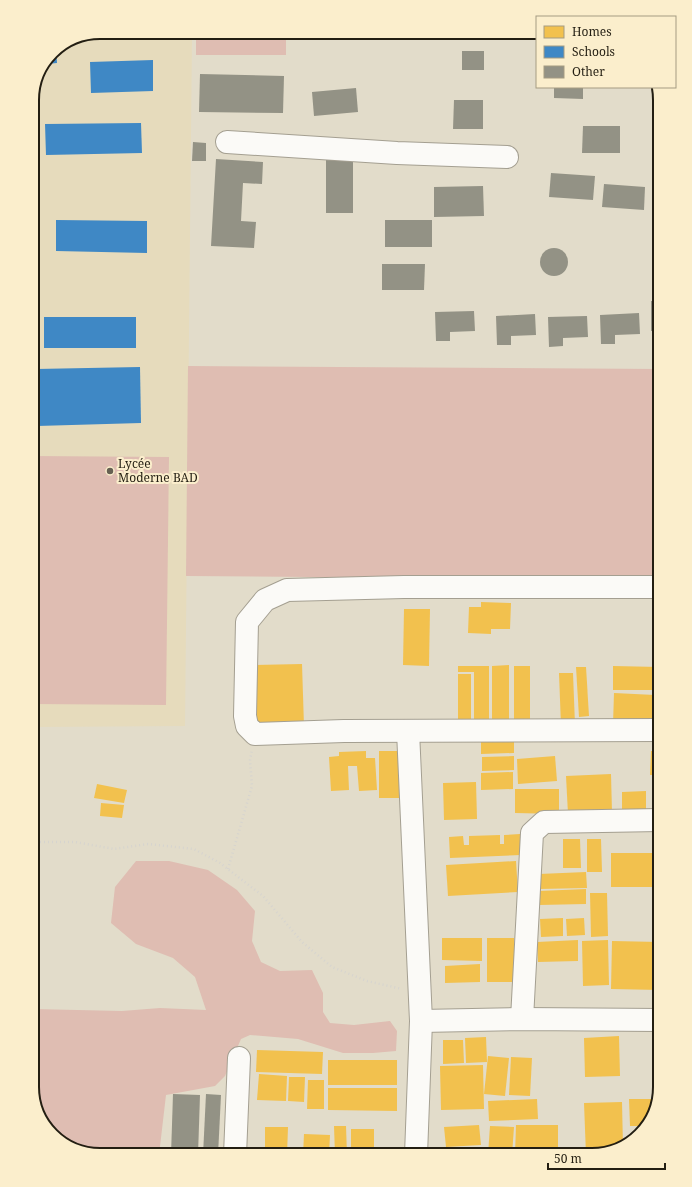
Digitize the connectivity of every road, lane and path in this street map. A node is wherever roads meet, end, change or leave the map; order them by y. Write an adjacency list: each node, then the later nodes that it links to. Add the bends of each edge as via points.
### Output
1 (227, 142): 2 (street)
2 (508, 157)
3 (653, 587): 6 (street, via 404,586 287,590 265,600 247,622 245,716 247,726)
4 (653, 730): 5 (street)
5 (408, 731): 6 (street); 10 (street)
6 (255, 734): 9 (path, via 250,760 252,786)
7 (653, 820): 11 (street, via 544,822 532,833)
8 (39, 842): 9 (path, via 75,842 114,849 148,844 194,849)
9 (228, 869): 10 (path, via 263,896 302,942 332,967 367,980)
10 (420, 993): 13 (street)
11 (522, 1019): 12 (street); 13 (street)
12 (653, 1020)
13 (421, 1021): 16 (street)
14 (239, 1058): 15 (street)
15 (235, 1148)
16 (416, 1148)

